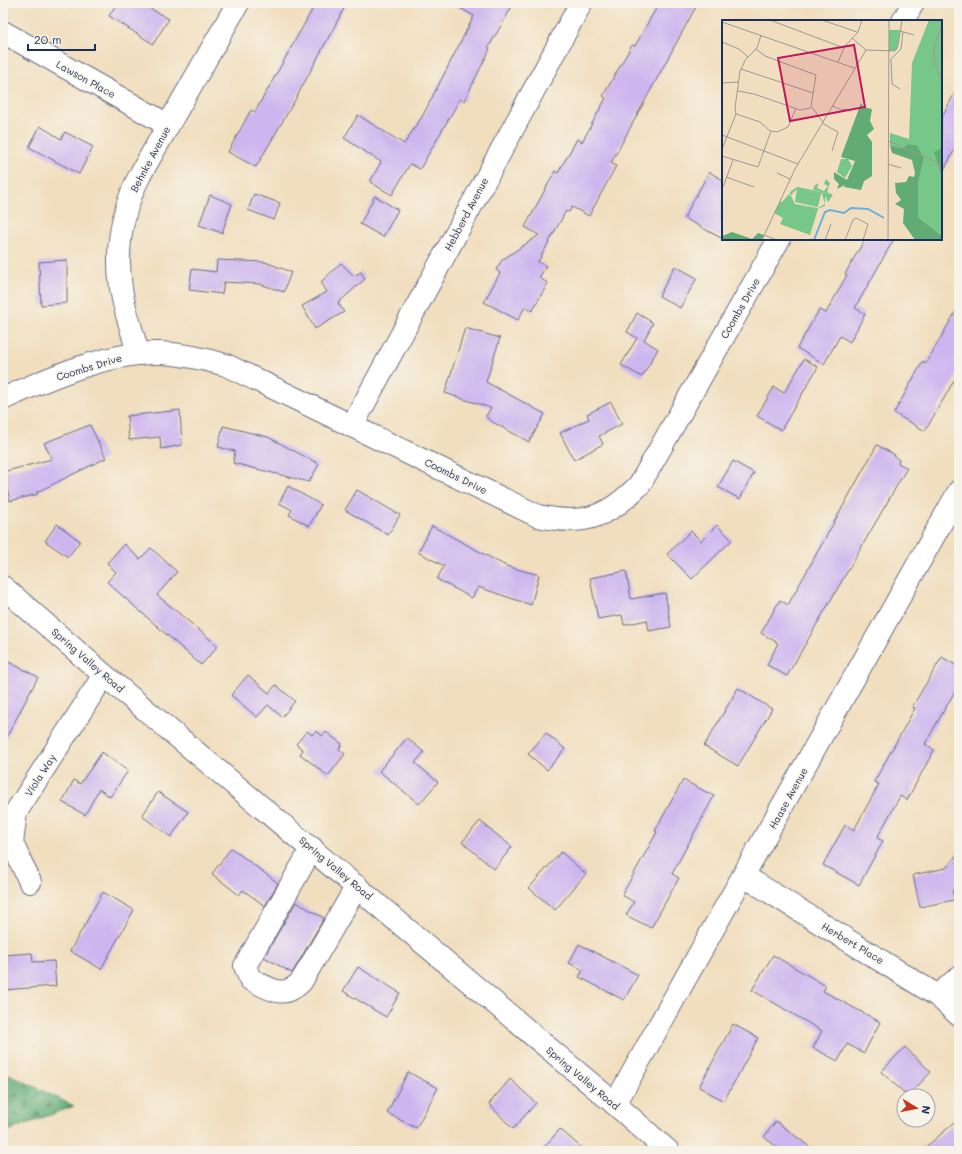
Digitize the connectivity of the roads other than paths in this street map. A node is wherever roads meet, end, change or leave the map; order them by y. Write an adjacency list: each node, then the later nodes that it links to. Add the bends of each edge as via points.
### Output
1 (238, 3): 6 (street, Behnke Avenue)
2 (581, 3): 10 (street, Hebberd Avenue)
3 (913, 3): 4 (street)
4 (904, 20)
5 (3, 32): 6 (street, Lawson Place)
6 (168, 125): 8 (street, Behnke Avenue, via 132,190 121,224 118,254 121,290)
7 (778, 240): 10 (street, Coombs Drive, via 640,484 625,500 605,513 561,521 538,516)
8 (138, 354): 9 (street, Coombs Drive, via 86,366); 10 (street, Coombs Drive, via 194,356 226,366)
9 (3, 399)
10 (352, 426)
11 (959, 491): 15 (street, Haase Avenue)
12 (3, 587): 13 (street, Spring Valley Road)
13 (104, 675): 14 (street, Spring Valley Road); 16 (street, Viola Way, via 16,812 12,843)
14 (312, 848): 17 (street, Spring Valley Road); 17 (street, via 245,966 250,979 277,992 284,993 295,988 301,982)
15 (744, 876): 19 (street, Herbert Place); 21 (street, Haase Avenue)
16 (30, 882)
17 (357, 886): 21 (street, Spring Valley Road)
18 (959, 977): 19 (street)
19 (938, 996): 20 (street, Herbert Place)
20 (959, 1015)
21 (614, 1104): 22 (street, Spring Valley Road)
22 (668, 1151)

